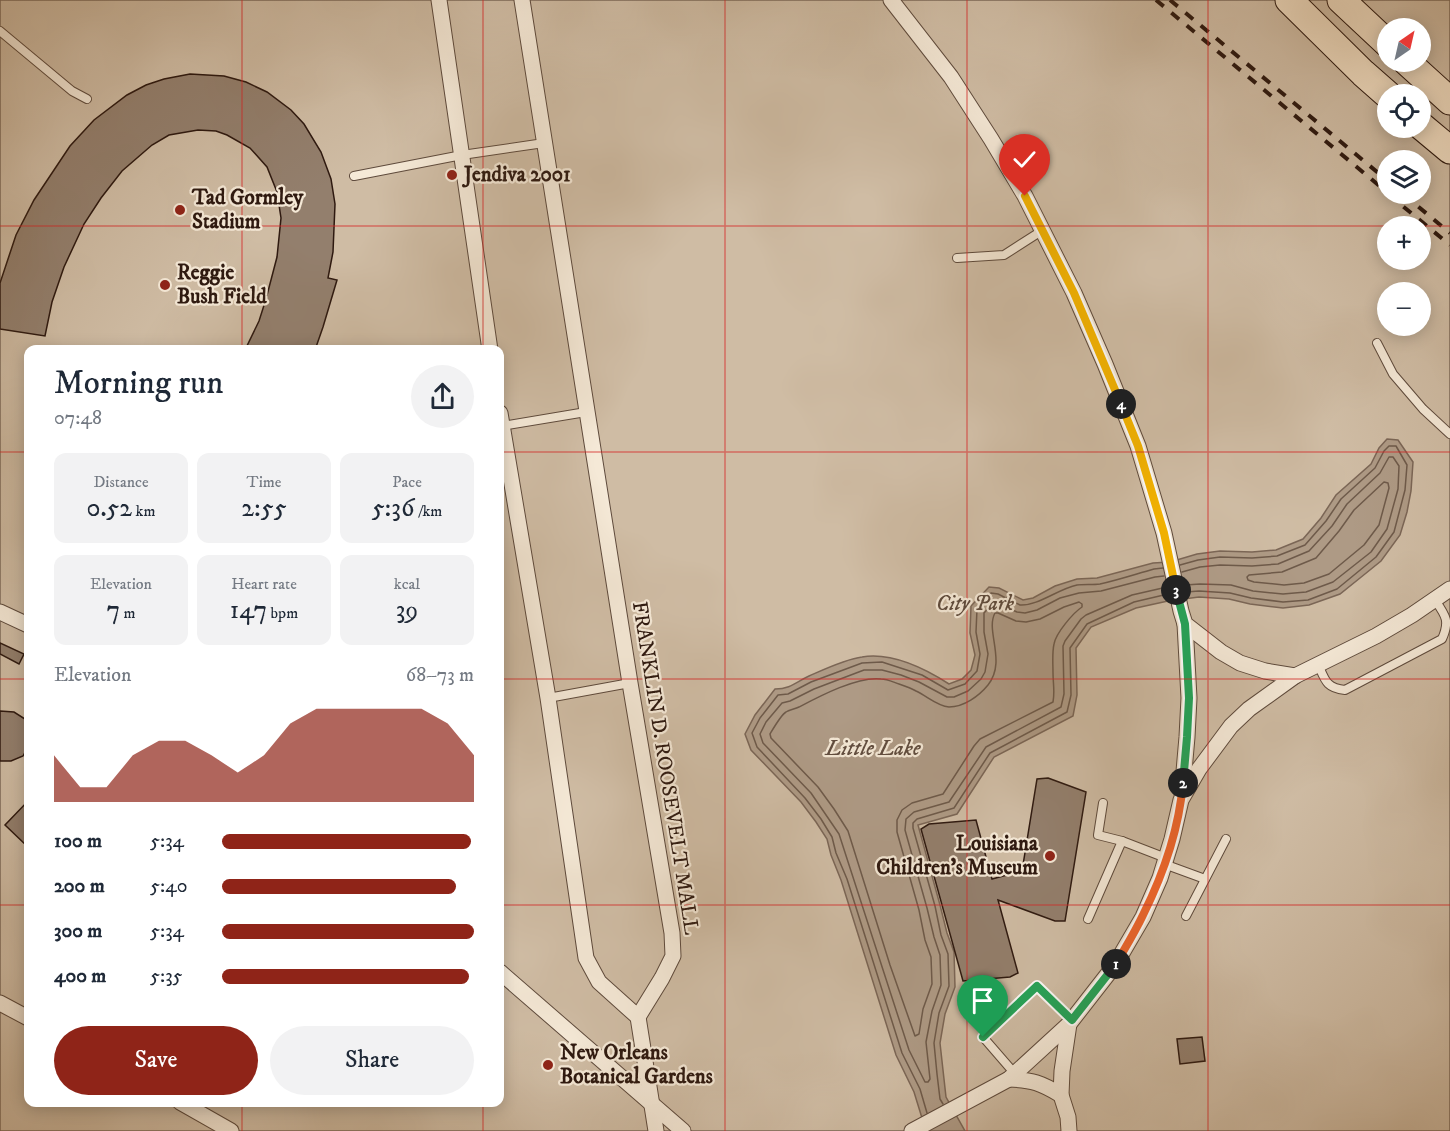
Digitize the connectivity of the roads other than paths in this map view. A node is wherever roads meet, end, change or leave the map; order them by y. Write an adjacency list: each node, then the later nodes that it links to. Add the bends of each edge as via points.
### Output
1 (439, 0): 15 (street)
2 (522, 0): 13 (street, FRANKLIN D. ROOSEVELT MALL)
3 (891, 0): 17 (street, via 957,86)
4 (1289, 0): 9 (highway)
5 (1341, 0): 7 (highway)
6 (0, 31): 10 (lane)
7 (1377, 34)
8 (1418, 72): 11 (highway)
9 (1377, 85)
10 (87, 99)
11 (1450, 101)
12 (1431, 134): 14 (highway)
13 (543, 142): 15 (lane); 21 (street, FRANKLIN D. ROOSEVELT MALL)
14 (1450, 150)
15 (462, 155): 16 (lane); 20 (street)
16 (354, 177)
17 (1043, 230): 18 (lane, via 1004,255); 28 (street, via 1074,293 1138,446 1164,533)
18 (957, 258)
19 (1377, 343): 23 (lane, via 1393,375)
20 (489, 345)
21 (586, 412): 22 (lane); 32 (street, FRANKLIN D. ROOSEVELT MALL)
22 (504, 419)
23 (1450, 434)
24 (504, 442): 33 (street)
25 (1450, 589): 26 (street)
26 (1435, 600): 30 (street, via 1376,636); 30 (lane, via 1449,624 1442,639 1345,690 1334,689)
27 (0, 612): 29 (street)
28 (1183, 617): 31 (street, via 1221,652 1240,663); 34 (street, via 1189,698)
29 (24, 623)
30 (1318, 664): 31 (street)
31 (1294, 676): 34 (street, via 1231,726)
32 (630, 682): 33 (lane); 45 (street, FRANKLIN D. ROOSEVELT MALL, via 673,956)
33 (548, 698): 45 (street, via 586,958 599,982)
34 (1182, 800): 38 (street)
35 (1103, 803): 37 (lane, via 1098,835)
36 (1226, 839): 39 (lane)
37 (1122, 841): 38 (lane); 41 (lane)
38 (1165, 861): 39 (lane); 46 (street, via 1143,916 1115,965)
39 (1205, 879): 40 (lane)
40 (1186, 916)
41 (1088, 920)
42 (504, 976): 49 (street)
43 (0, 1003): 44 (street)
44 (24, 1016)
45 (639, 1017): 49 (street)
46 (1071, 1022): 47 (street); 47 (lane, via 1037,986 1029,993 983,1037); 48 (street)
47 (1012, 1076): 48 (street, via 1042,1084); 51 (street)
48 (1061, 1095): 55 (street)
49 (652, 1105): 53 (street); 54 (street)
50 (189, 1107): 52 (street)
51 (917, 1128)
52 (231, 1131)
53 (656, 1131)
54 (682, 1131)
55 (1069, 1131)

